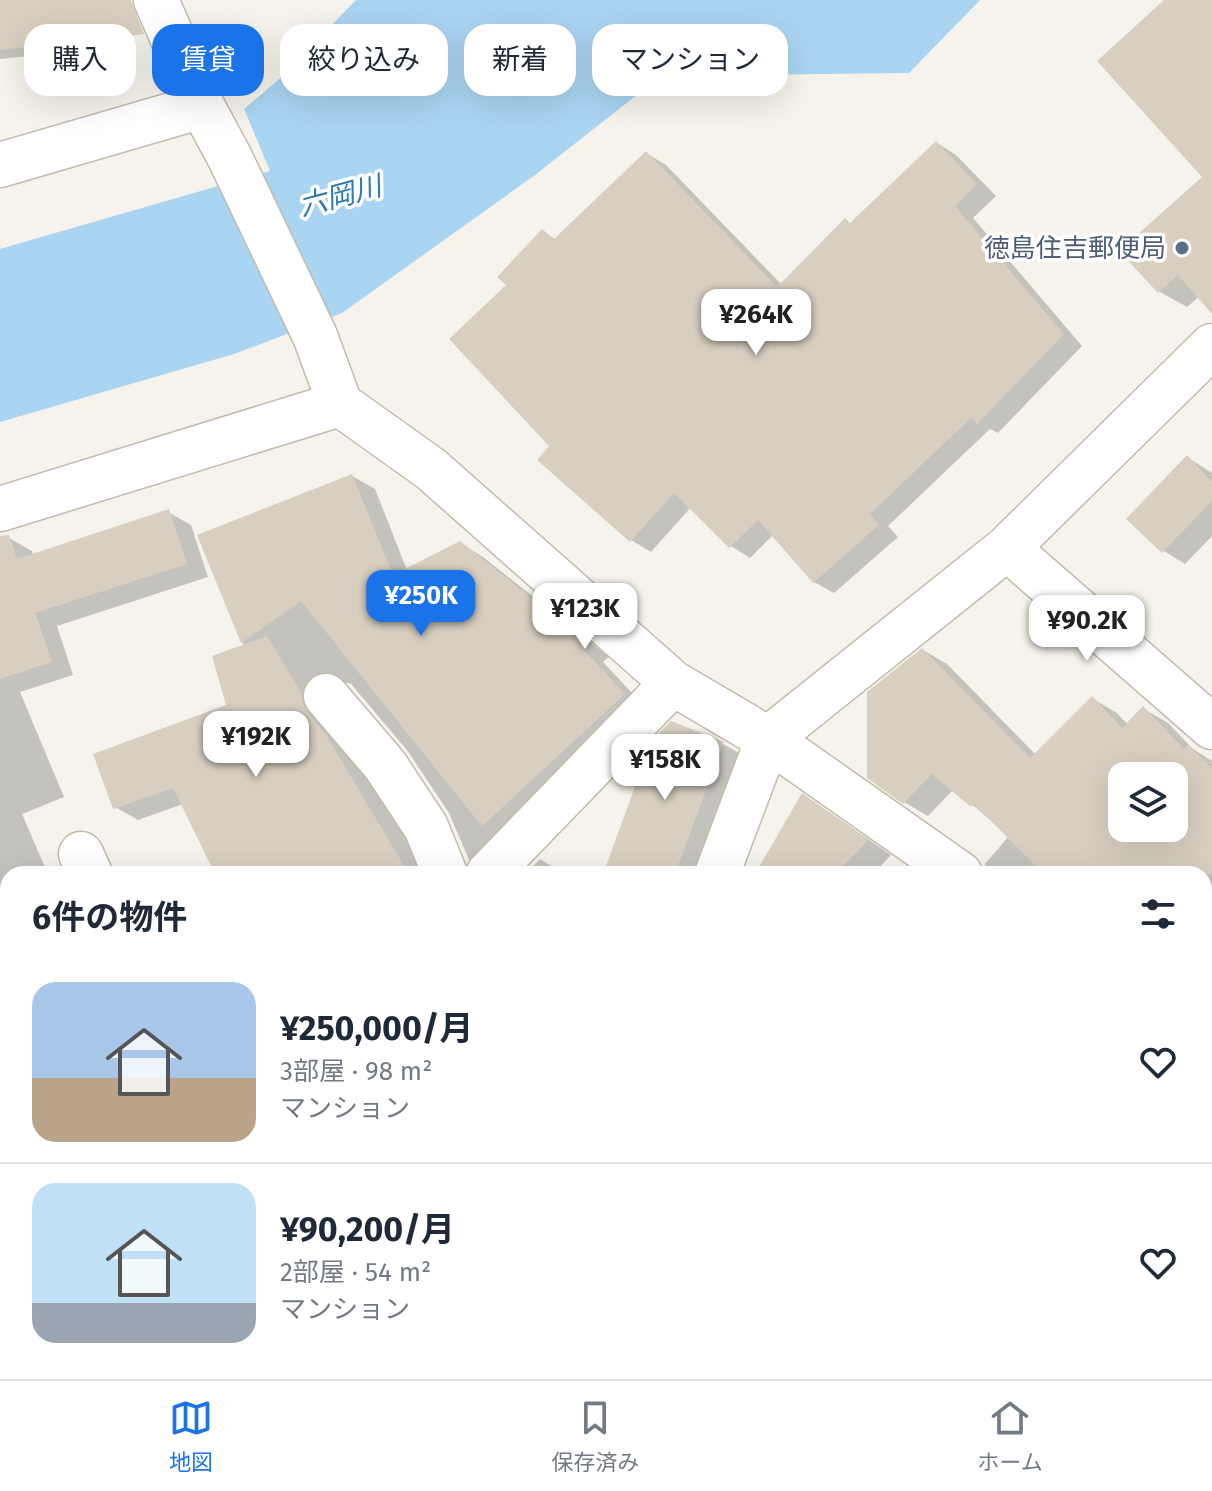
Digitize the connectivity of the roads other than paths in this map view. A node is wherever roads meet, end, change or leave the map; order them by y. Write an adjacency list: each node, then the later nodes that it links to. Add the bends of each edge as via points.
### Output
1 (156, 0): 2 (street)
2 (202, 106): 3 (street); 5 (street, via 315,336)
3 (0, 165)
4 (1212, 346): 7 (street)
5 (340, 404): 6 (street); 8 (street, via 431,469)
6 (0, 509)
7 (1007, 548): 10 (street); 11 (street)
8 (673, 683): 11 (street); 13 (street)
9 (326, 696): 12 (street, via 385,765 426,827)
10 (1212, 727)
11 (768, 739): 14 (street); 15 (street)
12 (442, 866)
13 (496, 866)
14 (720, 866)
15 (949, 866)

